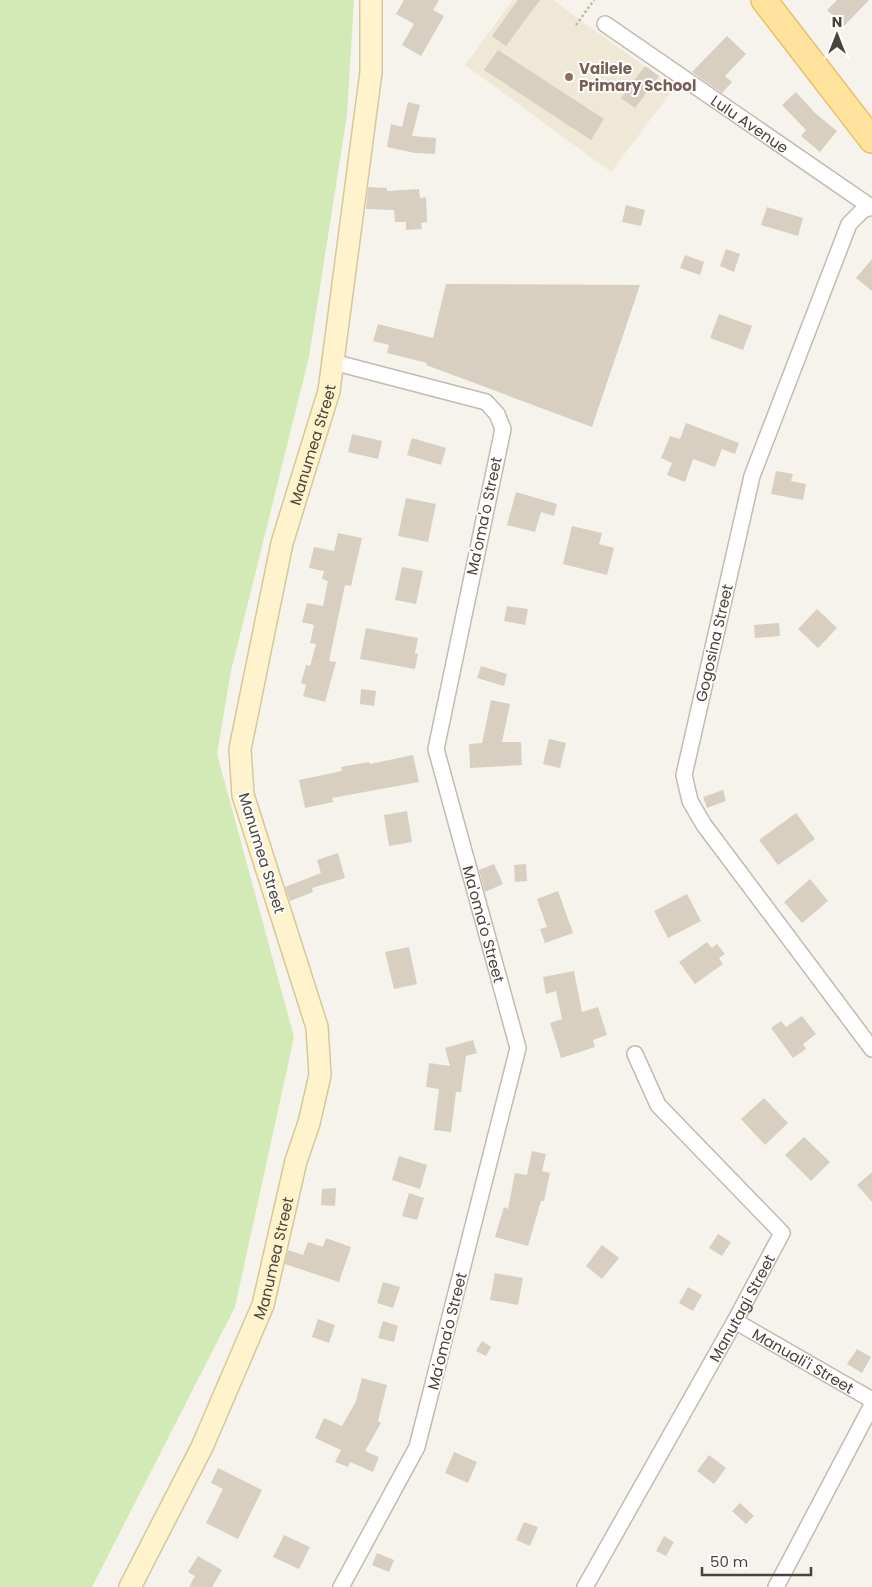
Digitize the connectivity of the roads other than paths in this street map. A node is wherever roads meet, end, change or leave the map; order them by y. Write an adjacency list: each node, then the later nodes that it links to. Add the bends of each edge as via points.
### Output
1 (371, 0): 6 (main road, Manumea Street, via 371,72)
2 (764, 0): 4 (main road)
3 (605, 24): 5 (street, Lulu Avenue)
4 (872, 140)
5 (871, 207): 7 (street, Gogosina Street, via 863,210 849,224 752,476 684,775 690,802 704,825)
6 (333, 362): 12 (main road, Manumea Street, via 329,391 282,544 240,749 243,795 317,1027 320,1075 296,1161 263,1305 202,1447); 13 (street, Ma'oma'o Street, via 486,402 497,414 503,429 436,750 518,1048 417,1447)
7 (872, 1050)
8 (634, 1054): 9 (street, Manutagi Street, via 658,1105 782,1234)
9 (735, 1321): 10 (street, Manuali'i Street); 14 (street, Manutagi Street)
10 (872, 1400)
11 (872, 1405): 15 (street)
12 (130, 1587)
13 (340, 1587)
14 (585, 1587)
15 (776, 1587)

